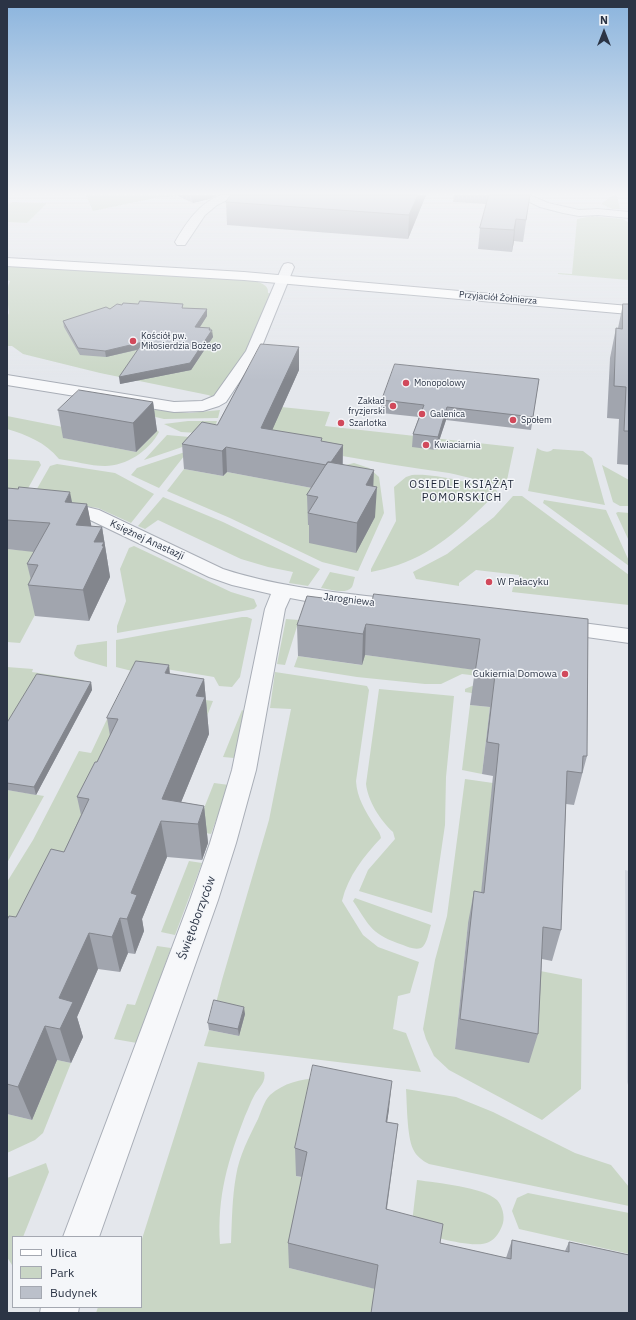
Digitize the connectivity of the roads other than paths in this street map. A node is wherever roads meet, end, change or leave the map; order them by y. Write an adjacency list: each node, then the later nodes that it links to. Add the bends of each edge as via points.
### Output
1 (7, 262): 4 (street, Przyjaciół Żołnierza, via 202,273)
2 (273, 266): 4 (street, Przyjaciół Żołnierza)
3 (304, 269): 4 (street, Przyjaciół Żołnierza)
4 (286, 273): 5 (street, Przyjaciół Żołnierza); 6 (street, via 253,351 220,399 213,403 203,406 174,406)
5 (629, 310)
6 (7, 380)
7 (7, 508): 8 (street, Księżnej Anastazji, via 75,510 92,514 216,573)
8 (283, 591): 9 (street, Jarogniewa); 12 (street, Świętoborzyców, via 275,609 244,770 223,843)
9 (422, 610)
10 (540, 625): 11 (street)
11 (629, 636)
12 (81, 1236)

